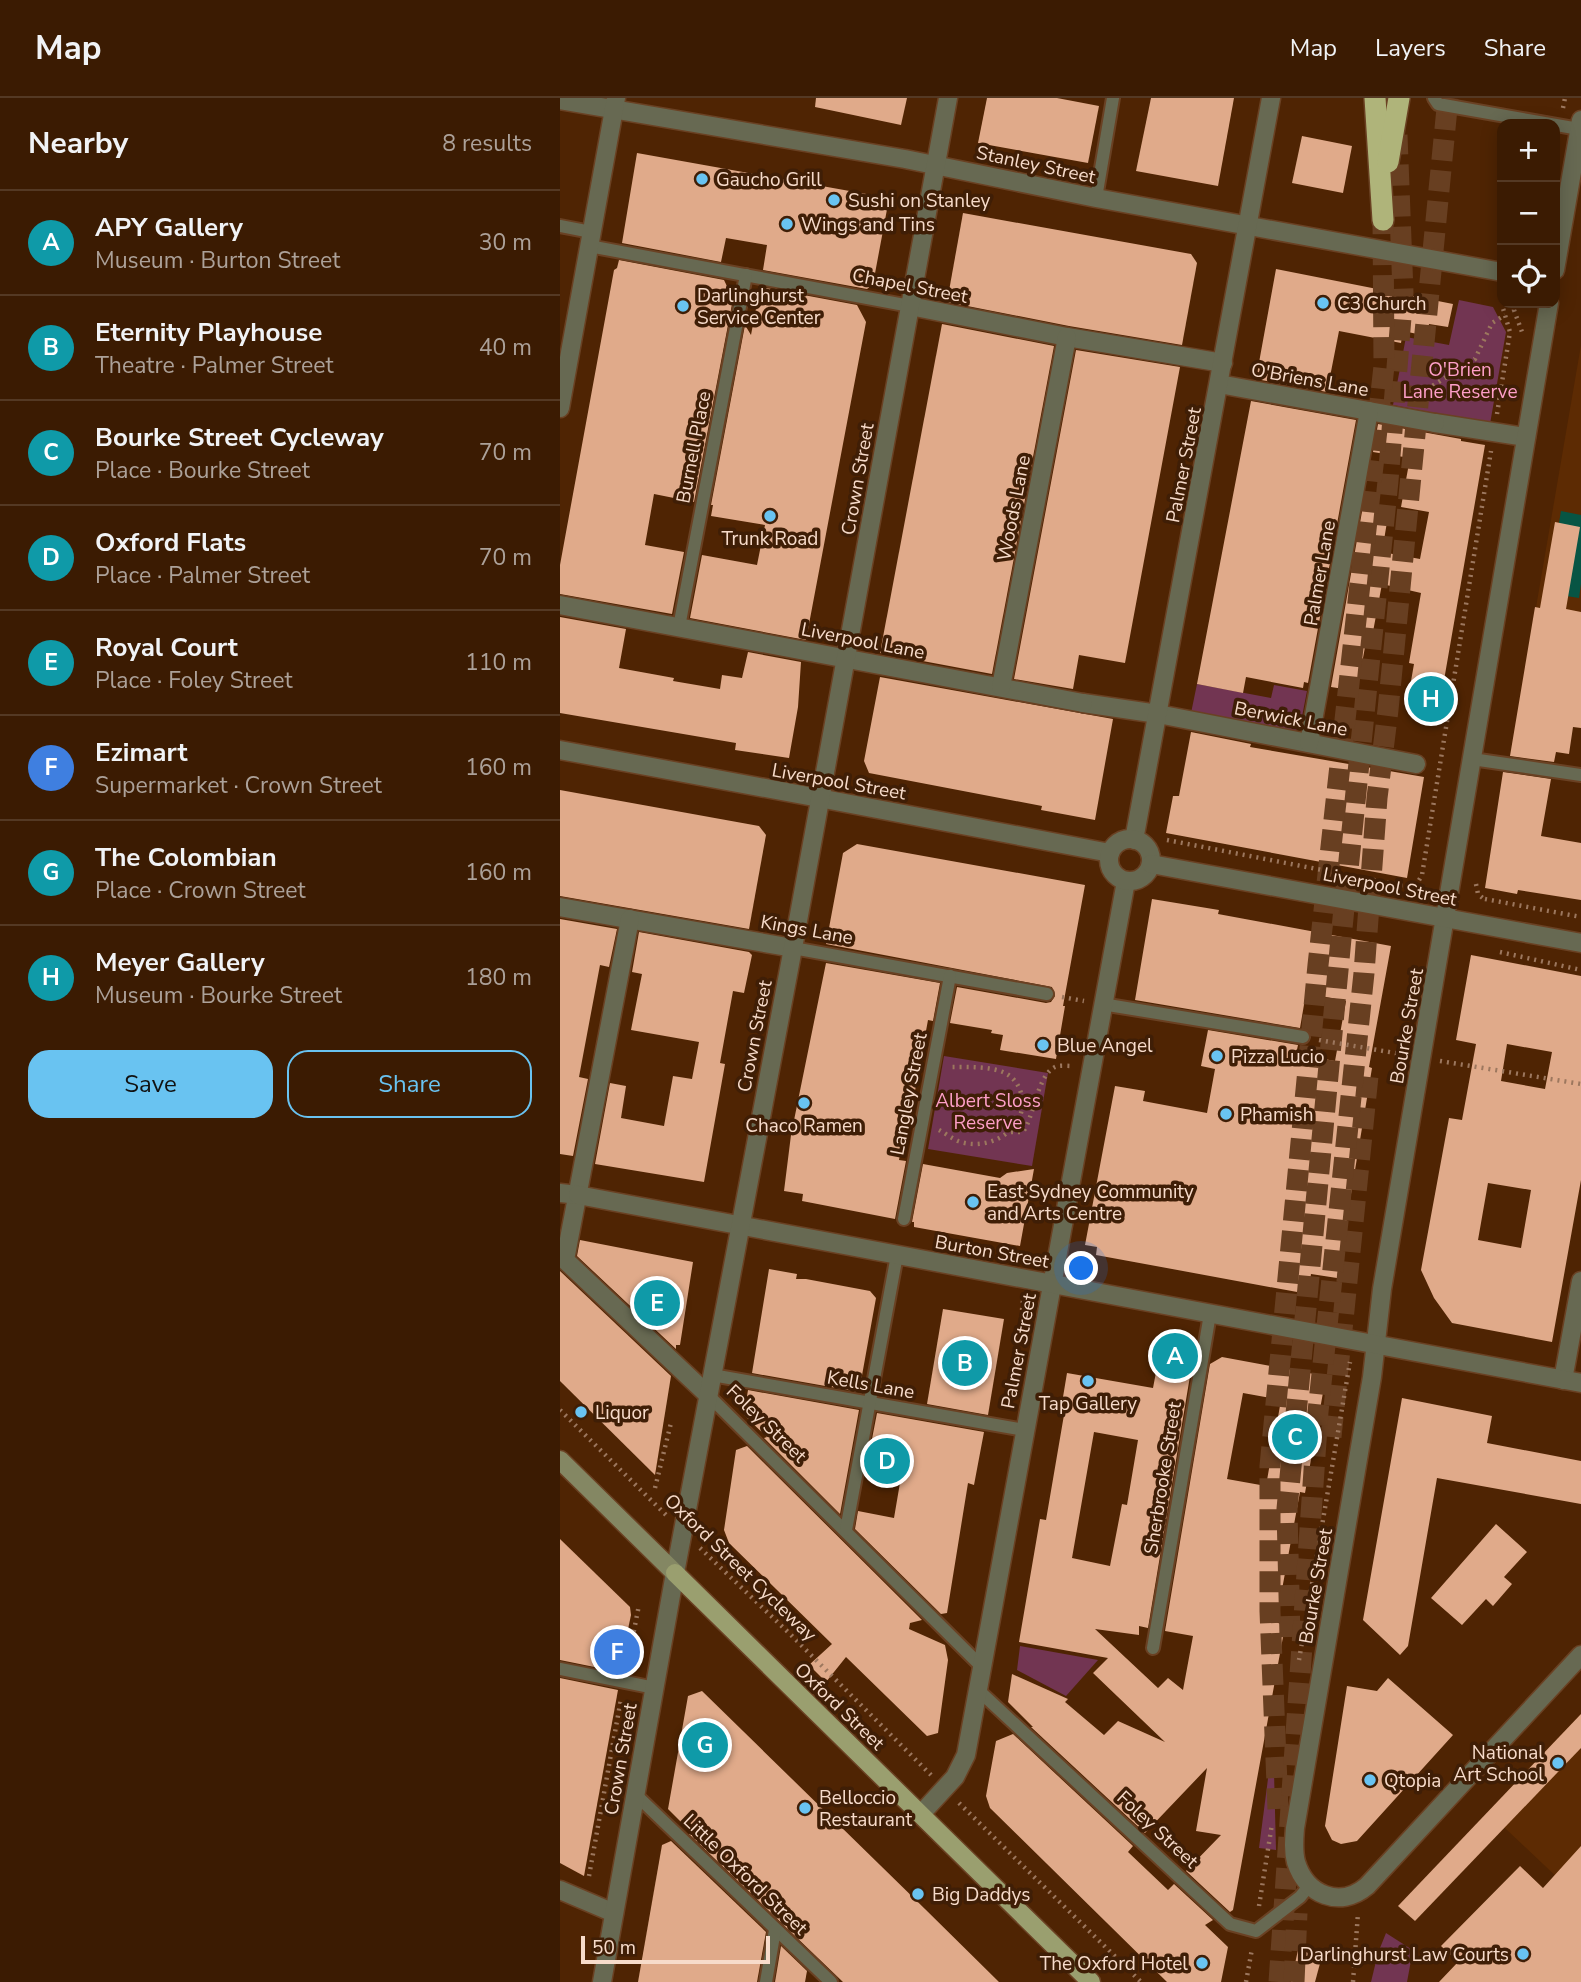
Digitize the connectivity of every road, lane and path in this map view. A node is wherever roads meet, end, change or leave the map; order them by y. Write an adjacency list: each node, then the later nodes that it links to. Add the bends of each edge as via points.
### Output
1 (948, 98): 10 (street, Crown Street)
2 (1113, 98): 11 (lane)
3 (1271, 98): 13 (street, Palmer Street)
4 (1375, 98): 5 (highway, via 1383,211)
5 (1399, 98)
6 (1434, 98): 9 (lane, via 1438,104)
7 (560, 100): 8 (street, Stanley Street)
8 (615, 104): 10 (street, Stanley Street); 14 (street)
9 (1580, 124): 15 (street)
10 (936, 165): 11 (street, Stanley Street); 18 (street, Crown Street)
11 (1096, 198): 13 (street, Stanley Street)
12 (560, 226): 14 (lane, Chapel Street)
13 (1249, 226): 16 (street, Stanley Street); 26 (street, Palmer Street)
14 (590, 239): 17 (lane, Chapel Street); 23 (street)
15 (1559, 245)
16 (1497, 271)
17 (746, 275): 18 (lane, Chapel Street); 34 (lane, Burnell Place)
18 (910, 306): 25 (street, Chapel Street); 35 (street, Crown Street)
19 (1503, 308): 22 (path)
20 (1514, 308): 24 (path)
21 (1548, 308): 32 (street, Bourke Street)
22 (1505, 315): 30 (path, via 1492,323 1475,359); 31 (path, via 1510,332)
23 (566, 330): 28 (street)
24 (1523, 335)
25 (1067, 338): 26 (street, Chapel Street); 36 (street, Woods Lane)
26 (1223, 363): 27 (street, Palmer Street)
27 (1219, 384): 29 (street, O'Briens Lane); 37 (street, Palmer Street)
28 (560, 408)
29 (1369, 411): 30 (street, O'Briens Lane); 38 (street, Palmer Lane)
30 (1388, 414): 31 (street, O'Briens Lane)
31 (1494, 432): 32 (street, O'Briens Lane); 45 (path, via 1418,882 1410,887)
32 (1526, 437): 40 (street, Bourke Street)
33 (560, 605): 34 (street, Liverpool Lane)
34 (679, 627): 35 (street, Liverpool Lane)
35 (845, 658): 36 (street, Liverpool Lane); 43 (street, Crown Street)
36 (1001, 687): 37 (street, Liverpool Lane)
37 (1158, 715): 38 (street, Berwick Lane); 44 (street, Palmer Street)
38 (1309, 743): 41 (street, Berwick Lane)
39 (560, 750): 43 (street, Liverpool Street)
40 (1472, 759): 42 (lane); 52 (street, Bourke Street)
41 (1416, 764)
42 (1581, 775)
43 (819, 798): 46 (street, Liverpool Street); 55 (street, Crown Street)
44 (1135, 840): 46 (street, via 1121,841); 47 (street, via 1145,846)
45 (1167, 840)
46 (1110, 853): 48 (street, via 1110,870)
47 (1150, 864): 48 (street, via 1145,876); 52 (street, Liverpool Street)
48 (1126, 881): 60 (street, Palmer Street)
49 (1476, 884): 51 (path, Liverpool Street, via 1478,894 1486,900)
50 (560, 907): 53 (street, Kings Lane)
51 (1581, 917)
52 (1447, 918): 54 (street, Liverpool Street); 63 (street, Bourke Street)
53 (629, 919): 55 (street, Kings Lane); 69 (street)
54 (1581, 943)
55 (793, 948): 58 (lane, Kings Lane); 71 (street, Crown Street)
56 (1491, 950): 57 (path)
57 (1581, 970)
58 (950, 976): 59 (lane, Kings Lane); 65 (lane, Langley Street)
59 (1047, 994)
60 (1102, 1004): 61 (lane); 64 (street, Palmer Street)
61 (1303, 1037): 62 (path)
62 (1387, 1051)
63 (1422, 1058): 66 (path); 78 (street, Bourke Street)
64 (1092, 1065): 68 (path, via 1056,1066 1043,1078 1023,1132); 74 (street, Palmer Street)
65 (933, 1066): 67 (lane, Langley Street); 68 (path, via 1006,1073 1021,1088 1023,1106 1020,1122)
66 (1581, 1084)
67 (923, 1120): 68 (path, via 959,1142 981,1143); 70 (lane, Langley Street)
68 (1010, 1132)
69 (569, 1194): 71 (street, Burton Street); 82 (street, Foley Street, via 565,1260)
70 (905, 1219)
71 (739, 1225): 72 (street, Burton Street); 79 (street, Crown Street)
72 (897, 1255): 74 (street, Burton Street); 83 (lane)
73 (1581, 1281): 80 (street)
74 (1052, 1283): 77 (street, Burton Street); 86 (street, Palmer Street)
75 (1023, 1299): 76 (path)
76 (1022, 1310)
77 (1209, 1314): 78 (street, Burton Street); 93 (lane, Sherbrooke Street)
78 (1376, 1343): 80 (street, Burton Street); 108 (street, Bourke Street, via 1295,1828 1294,1853)
79 (712, 1375): 82 (street, Crown Street); 83 (lane, Kells Lane)
80 (1572, 1382)
81 (1346, 1386): 97 (path)
82 (708, 1395): 89 (lane, Foley Street); 90 (street, Crown Street)
83 (870, 1403): 86 (lane, Kells Lane); 89 (lane)
84 (560, 1410): 90 (path, Oxford Street Cycleway)
85 (671, 1423): 88 (path)
86 (1024, 1430): 95 (street, Palmer Street)
87 (560, 1460): 91 (main road, Oxford Street)
88 (655, 1488)
89 (846, 1530): 95 (lane, Foley Street)
90 (683, 1531): 91 (street, Crown Street); 101 (path, Oxford Street Cycleway)
91 (675, 1573): 99 (street, Crown Street); 103 (main road, Oxford Street)
92 (639, 1605): 98 (path, Crown Street)
93 (1153, 1648)
94 (1581, 1656): 110 (street)
95 (981, 1666): 100 (street, Palmer Street)
96 (560, 1669): 98 (lane)
97 (1297, 1672)
98 (624, 1681): 99 (lane); 107 (path, Crown Street)
99 (655, 1688): 102 (street, Crown Street)
100 (977, 1689): 103 (street, Palmer Street, via 961,1768); 108 (lane, Foley Street, via 1230,1924 1256,1931)
101 (902, 1746)
102 (635, 1794): 111 (street, Crown Street); 112 (lane, Little Oxford Street)
103 (921, 1814): 116 (main road, Oxford Street)
104 (1272, 1822): 106 (path)
105 (989, 1832): 117 (path)
106 (1270, 1836)
107 (589, 1876)
108 (1309, 1886): 110 (street, via 1329,1898)
109 (560, 1890): 111 (street)
110 (1360, 1892): 118 (path)
111 (614, 1913): 113 (street, Crown Street)
112 (775, 1930): 114 (lane); 115 (lane, Little Oxford Street)
113 (602, 1982)
114 (766, 1982)
115 (831, 1982)
116 (1091, 1982)
117 (1141, 1982)
118 (1353, 1982)

